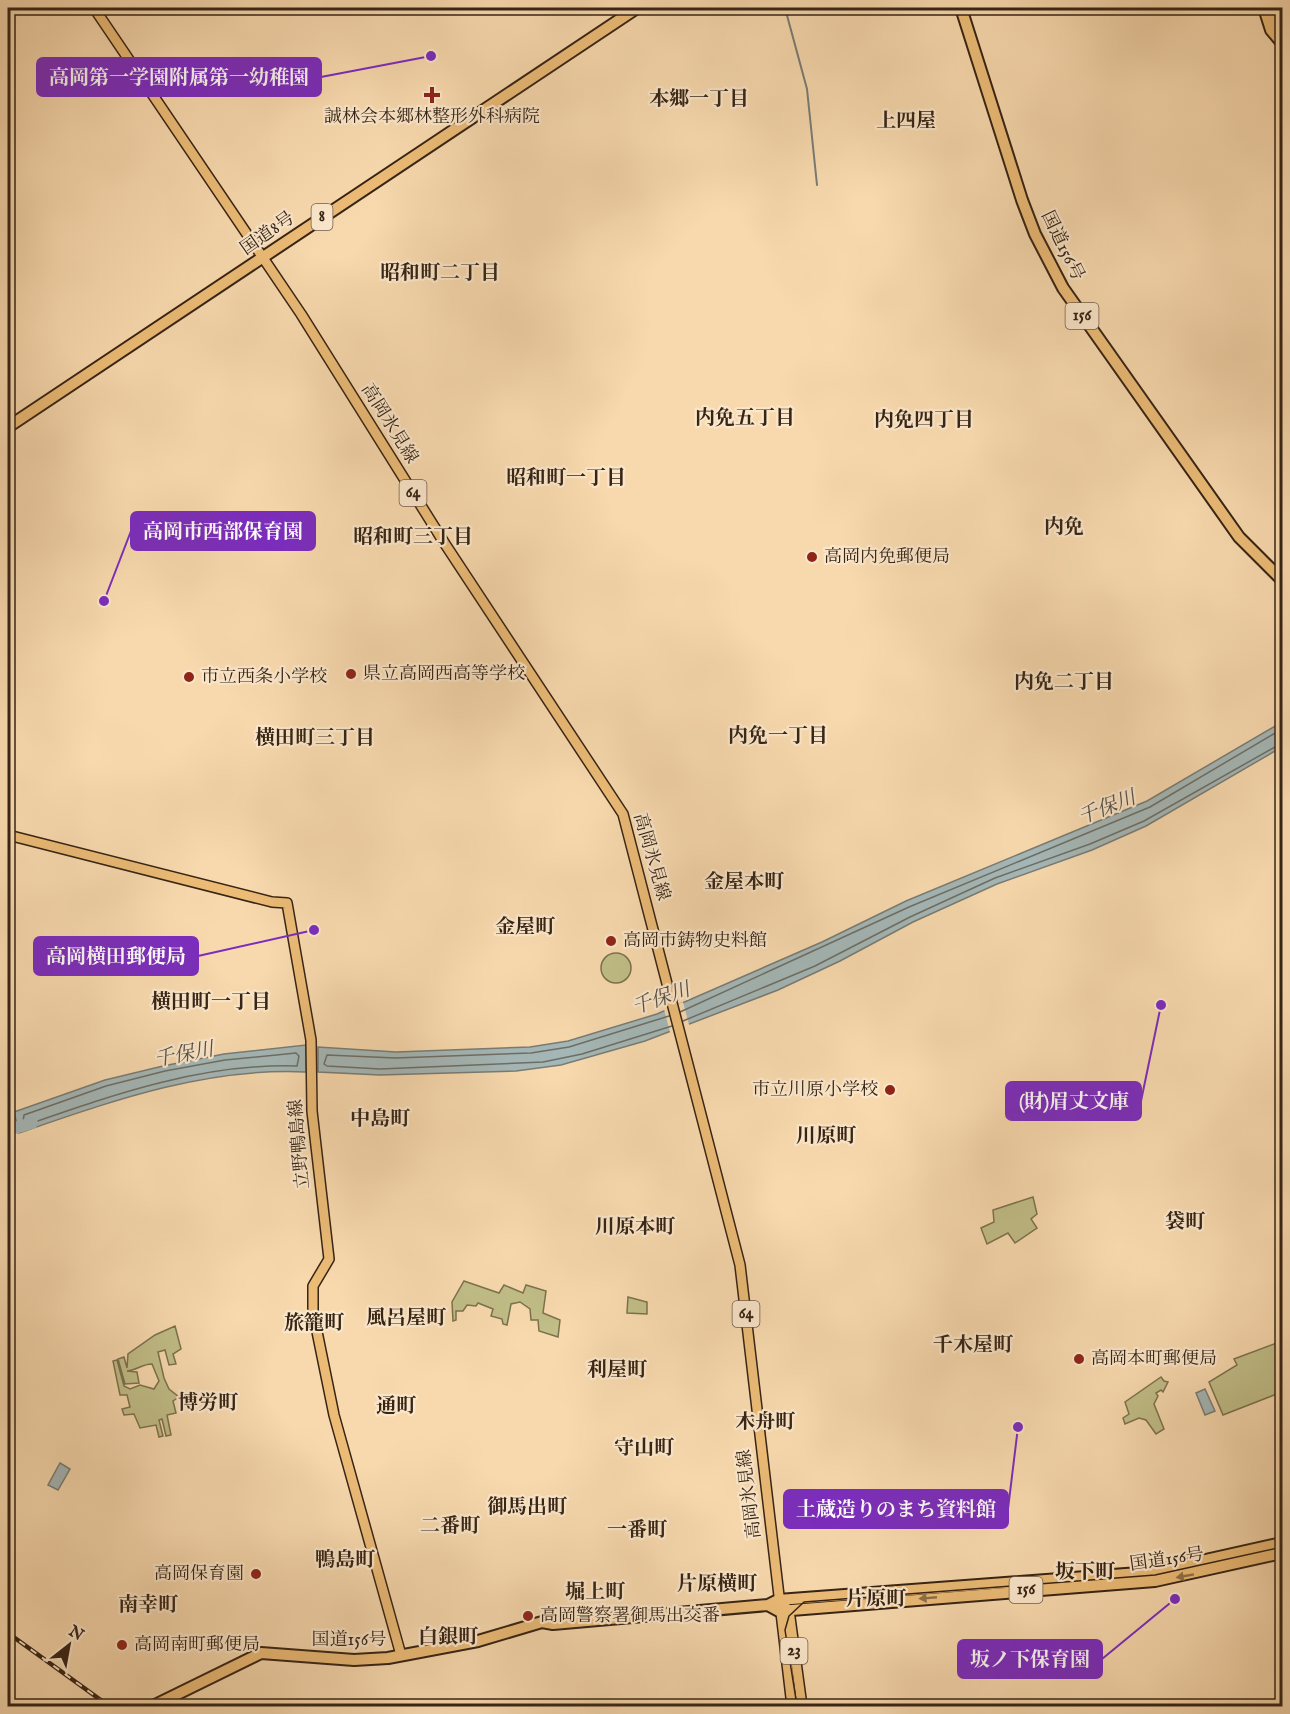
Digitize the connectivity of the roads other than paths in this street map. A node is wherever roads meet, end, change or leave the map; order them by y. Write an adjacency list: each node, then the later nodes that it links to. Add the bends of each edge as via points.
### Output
1 (94, 8): 8 (main road, 高岡氷見線 / 64)
2 (637, 8): 8 (highway, 国道8号 / 8, via 354,194)
3 (961, 8): 10 (highway, 国道156号 / 156, via 1022,200 1063,288 1239,537)
4 (1264, 8): 7 (highway, via 1271,30)
5 (1271, 8): 6 (highway)
6 (1282, 32)
7 (1282, 42)
8 (264, 258): 9 (highway, 国道8号 / 8); 14 (main road, 高岡氷見線 / 64, via 445,544 620,808 740,1265)
9 (8, 427)
10 (1282, 580)
11 (8, 835): 15 (main road, 立野鴨島線, via 287,903 311,1043 312,1111 329,1258 313,1286 314,1324 334,1415)
12 (1282, 1543): 14 (highway, 国道156号 / 156, via 1152,1572)
13 (1282, 1553): 14 (highway, 国道156号 / 156, one-way to 14, via 1155,1581)
14 (778, 1606): 15 (highway, 国道156号 / 156, via 542,1622 478,1641); 17 (main road, 23); 18 (main road, 23)
15 (401, 1655): 16 (highway, 国道156号 / 156, via 354,1660 261,1653)
16 (153, 1707)
17 (792, 1707)
18 (802, 1707)

